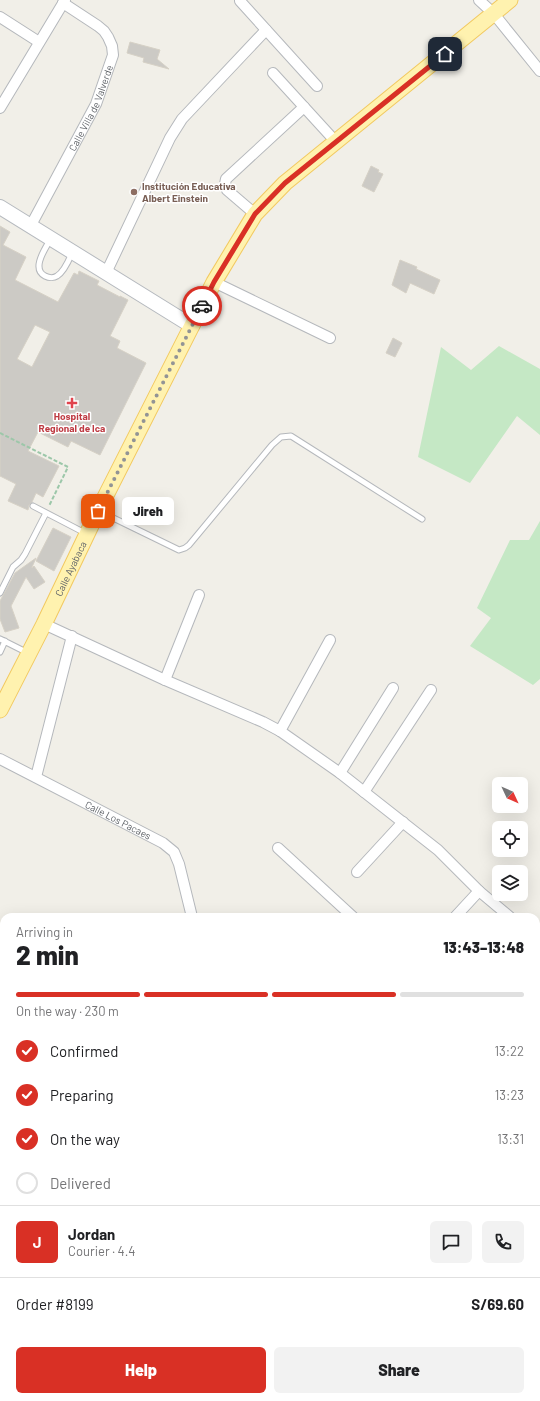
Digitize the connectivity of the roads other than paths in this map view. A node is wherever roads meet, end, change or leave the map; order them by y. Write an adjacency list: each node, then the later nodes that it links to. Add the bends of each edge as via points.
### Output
1 (479, 0): 5 (street)
2 (510, 0): 5 (main road, Calle Ayabaca)
3 (240, 1): 7 (street)
4 (64, 2): 8 (street); 17 (street, Calle Villa de Valverde, via 104,31 112,46 113,55 96,104)
5 (494, 14): 9 (street); 14 (main road, Calle Ayabaca)
6 (0, 17): 8 (street)
7 (266, 30): 11 (street); 20 (street, via 182,119 170,138)
8 (39, 42): 13 (street)
9 (540, 71)
10 (273, 73): 12 (street)
11 (317, 86)
12 (304, 107): 14 (street); 16 (street, via 226,179 227,190)
13 (0, 108)
14 (336, 142): 16 (main road, Calle Ayabaca, via 285,183)
15 (0, 207): 17 (street)
16 (255, 214): 21 (main road, Calle Ayabaca)
17 (30, 227): 18 (street)
18 (50, 239): 19 (street); 19 (lane, via 39,262 40,270 45,276 57,277)
19 (72, 253): 20 (street)
20 (106, 273): 22 (street)
21 (214, 282): 22 (main road, Calle Ayabaca); 23 (street)
22 (192, 326): 25 (main road, Calle Ayabaca)
23 (330, 338)
24 (33, 506): 26 (lane)
25 (98, 511): 27 (lane, via 179,550 185,548 272,445 281,437 291,436); 28 (main road, Calle Ayabaca)
26 (46, 513): 28 (lane); 29 (lane, via 25,554 13,567)
27 (422, 518)
28 (88, 534): 31 (main road, Calle Ayabaca)
29 (0, 593)
30 (199, 595): 37 (street)
31 (44, 624): 32 (street); 36 (main road, Calle Ayabaca)
32 (72, 636): 37 (street); 44 (street)
33 (2, 640): 35 (lane); 36 (lane)
34 (330, 640): 41 (street)
35 (0, 652)
36 (29, 653): 40 (main road, Calle Ayabaca)
37 (165, 680): 41 (street)
38 (393, 688): 43 (street)
39 (431, 690): 45 (street)
40 (0, 710)
41 (280, 731): 43 (street)
42 (0, 759): 44 (street, Calle Los Pacaes)
43 (340, 773): 45 (street)
44 (36, 777): 50 (street, Calle Los Pacaes, via 163,843 174,852)
45 (364, 792): 46 (street)
46 (403, 822): 48 (street); 49 (street, via 451,861)
47 (278, 848): 51 (street)
48 (357, 872)
49 (479, 891): 52 (street); 53 (street)
50 (191, 913)
51 (349, 913)
52 (459, 913)
53 (505, 913)

